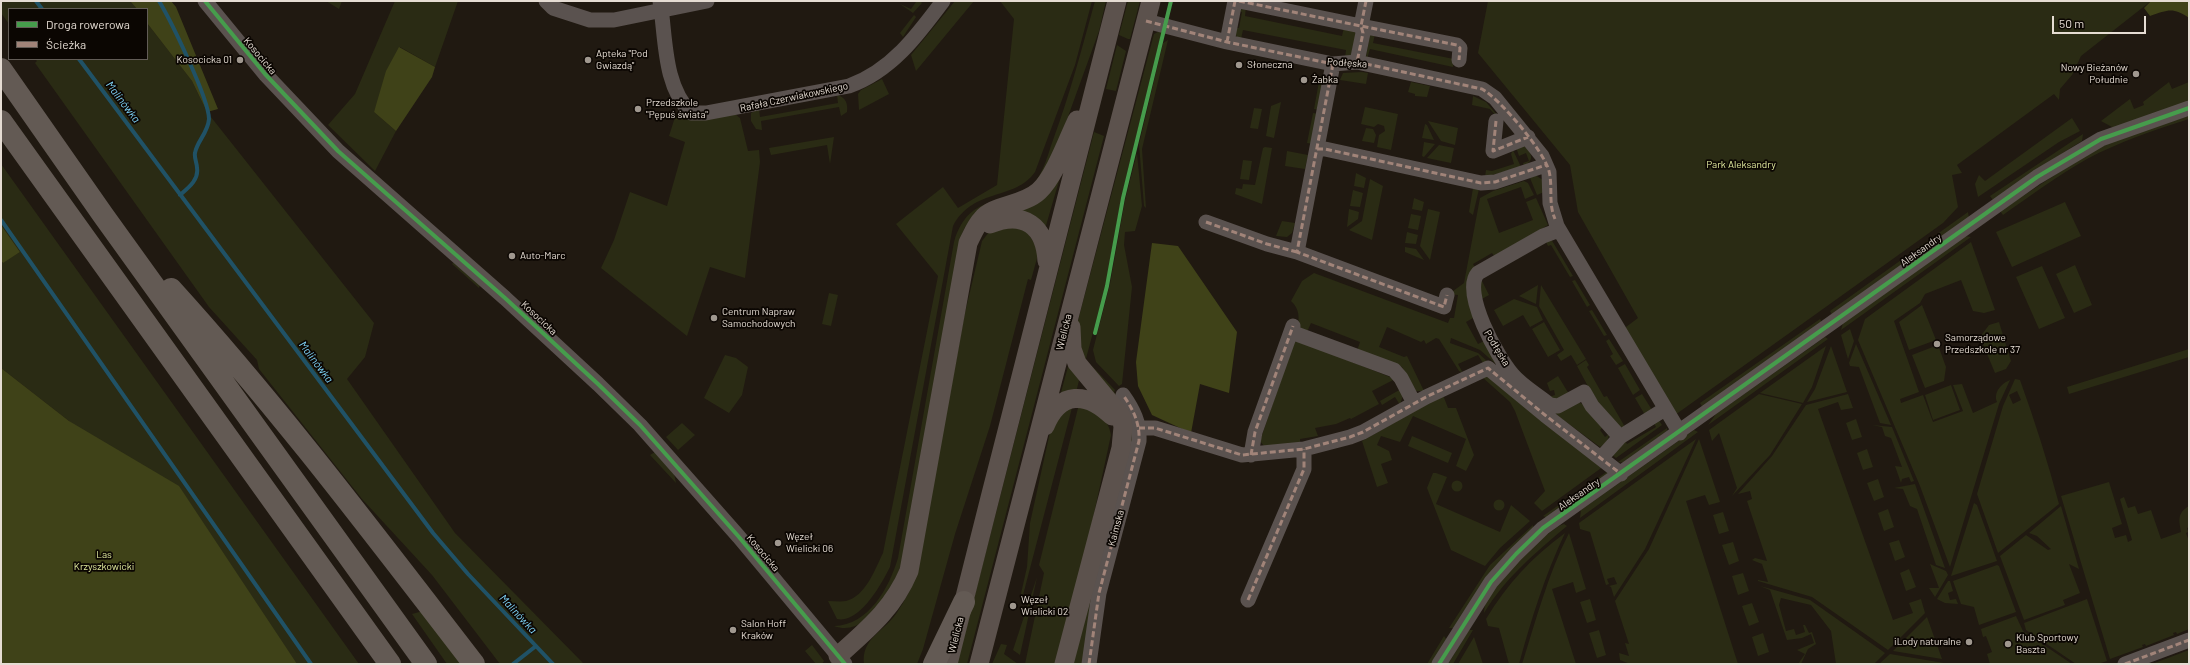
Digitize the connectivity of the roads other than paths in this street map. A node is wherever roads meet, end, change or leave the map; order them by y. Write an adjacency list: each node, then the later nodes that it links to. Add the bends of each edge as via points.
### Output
1 (205, 1): 48 (street, Kosocicka, via 265,74 338,151 505,298 640,425 735,532)
2 (546, 1): 10 (street, via 553,8 590,20 614,20)
3 (707, 1): 10 (street)
4 (943, 1): 10 (street, Rafała Czerwiakowskiego, via 919,34 891,63 873,76 849,86 706,113 691,113 681,103 671,79)
5 (1117, 1): 18 (main road, Wielicka)
6 (1151, 1): 11 (main road, Wielicka)
7 (1235, 1): 13 (street)
8 (1239, 1): 12 (street)
9 (1366, 1): 12 (street)
10 (661, 5)
11 (1146, 21): 13 (street, Podłęska); 32 (main road, Wielicka)
12 (1361, 26): 14 (street, via 1457,45 1460,48); 15 (street, via 1363,33)
13 (1227, 42): 16 (street, Podłęska)
14 (1458, 60)
15 (1357, 62): 16 (street, Podłęska); 22 (street, Podłęska, via 1482,89 1495,98)
16 (1333, 64): 23 (street)
17 (1, 70): 25 (highway)
18 (1095, 84): 27 (main road, via 1046,184 1027,200 988,214 982,218); 30 (main road, Wielicka)
19 (2189, 108): 37 (street, Aleksandry, via 2101,139 2037,177)
20 (1, 120): 46 (highway)
21 (1496, 121): 22 (street, via 1493,151)
22 (1528, 138): 24 (street, Podłęska)
23 (1317, 149): 24 (street, via 1481,183 1495,182); 29 (street)
24 (1546, 164): 28 (street, Podłęska, via 1549,172 1550,203)
25 (103, 214): 51 (highway); 52 (highway, via 200,320 386,549)
26 (1206, 222): 29 (street)
27 (976, 230): 30 (main road, via 994,222 1010,219 1024,220 1035,227 1044,244); 48 (main road, via 966,252 909,571 899,592 883,615)
28 (1560, 230): 35 (street, Podłęska); 38 (street, Podłęska, via 1543,236 1478,273 1474,281 1474,290 1479,318 1512,374 1550,405 1558,406 1584,392 1592,406)
29 (1296, 252): 31 (street, via 1444,307)
30 (1046, 275): 45 (main road, Wielicka)
31 (1447, 294)
32 (1071, 305): 36 (main road, via 1071,339 1075,359 1118,411); 40 (main road, Wielicka)
33 (1124, 395): 36 (street, Kaimska, via 1133,409)
34 (1414, 403): 39 (street, via 1350,437); 41 (street, via 1394,370 1292,329 1255,432); 42 (street, via 1488,368)
35 (1665, 409): 37 (street, Podłęska); 38 (street)
36 (1130, 431): 40 (main road, via 1096,402 1085,398 1071,399 1060,405 1051,415); 41 (street, via 1155,428 1242,455); 56 (main road, via 1121,448); 57 (street, Kaimska, via 1139,441 1099,593)
37 (1680, 433): 43 (street, Aleksandry)
38 (1620, 437): 42 (street)
39 (1304, 449): 41 (street); 44 (street, via 1304,469)
40 (1035, 451): 55 (main road, Wielicka)
41 (1251, 455)
42 (1601, 458): 43 (street)
43 (1621, 474): 58 (street, Aleksandry, via 1543,528 1516,554 1491,582)
44 (1248, 600)
45 (964, 602): 53 (highway); 54 (main road, Wielicka)
46 (353, 612): 49 (highway); 50 (highway)
47 (2189, 640): 59 (street)
48 (841, 660)
49 (380, 664)
50 (390, 664)
51 (426, 664)
52 (474, 664)
53 (934, 664)
54 (948, 664)
55 (979, 664)
56 (1064, 664)
57 (1089, 664)
58 (1439, 664)
59 (2125, 664)

